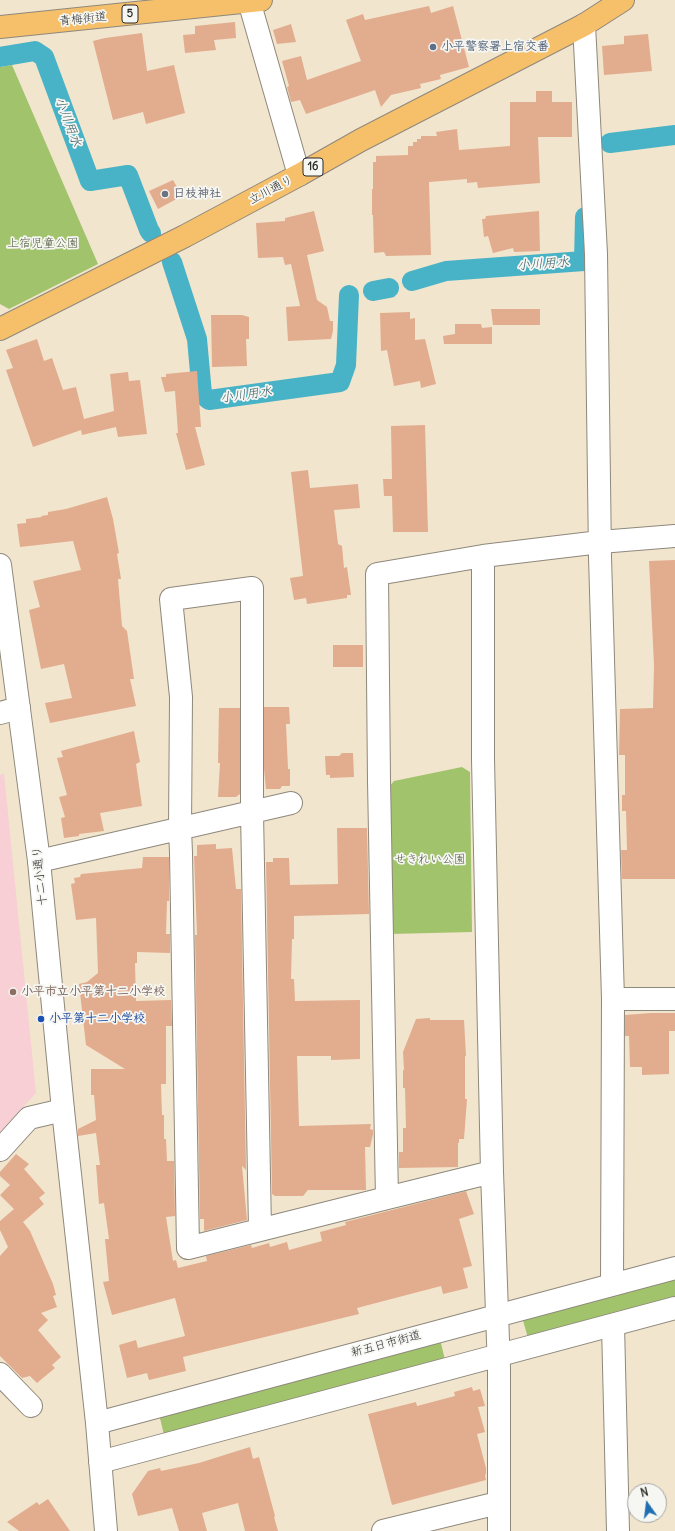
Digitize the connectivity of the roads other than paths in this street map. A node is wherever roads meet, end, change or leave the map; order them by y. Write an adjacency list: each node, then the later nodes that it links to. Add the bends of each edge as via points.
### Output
1 (624, 0): 3 (main road, 立川通り / 16)
2 (255, 1): 4 (main road, 青梅街道 / 5); 5 (street)
3 (584, 25): 5 (main road, 立川通り / 16, via 361,140); 8 (street, via 596,254)
4 (0, 27)
5 (299, 175): 6 (main road, 立川通り / 16)
6 (0, 330)
7 (675, 536): 8 (street)
8 (600, 542): 9 (street); 16 (street)
9 (483, 556): 20 (street, via 483,759); 21 (street, via 377,574)
10 (0, 565): 11 (street, 十二小通り)
11 (9, 711): 15 (street, 十二小通り)
12 (291, 803): 13 (street)
13 (252, 813): 14 (street); 14 (street, via 252,588 171,599 181,697); 22 (street)
14 (180, 829): 15 (street); 22 (street, via 188,1248)
15 (39, 861): 18 (street, 十二小通り)
16 (612, 999): 17 (street); 24 (street)
17 (675, 999)
18 (63, 1110): 19 (street, via 29,1118); 31 (street, 十二小通り)
19 (0, 1150)
20 (492, 1172): 21 (street); 26 (street)
21 (387, 1198): 22 (street)
22 (260, 1229)
23 (675, 1268): 24 (street, 新五日市街道)
24 (612, 1284): 26 (street, 新五日市街道)
25 (675, 1308): 27 (street)
26 (498, 1314): 28 (street); 31 (street, 新五日市街道)
27 (613, 1325): 28 (street); 37 (street)
28 (499, 1356): 32 (street); 33 (street)
29 (0, 1374): 30 (street)
30 (31, 1406)
31 (97, 1423): 32 (street, 十二小通り)
32 (100, 1462): 34 (street, 十二小通り)
33 (498, 1503): 35 (street); 36 (street)
34 (106, 1531)
35 (383, 1531)
36 (499, 1531)
37 (618, 1531)

